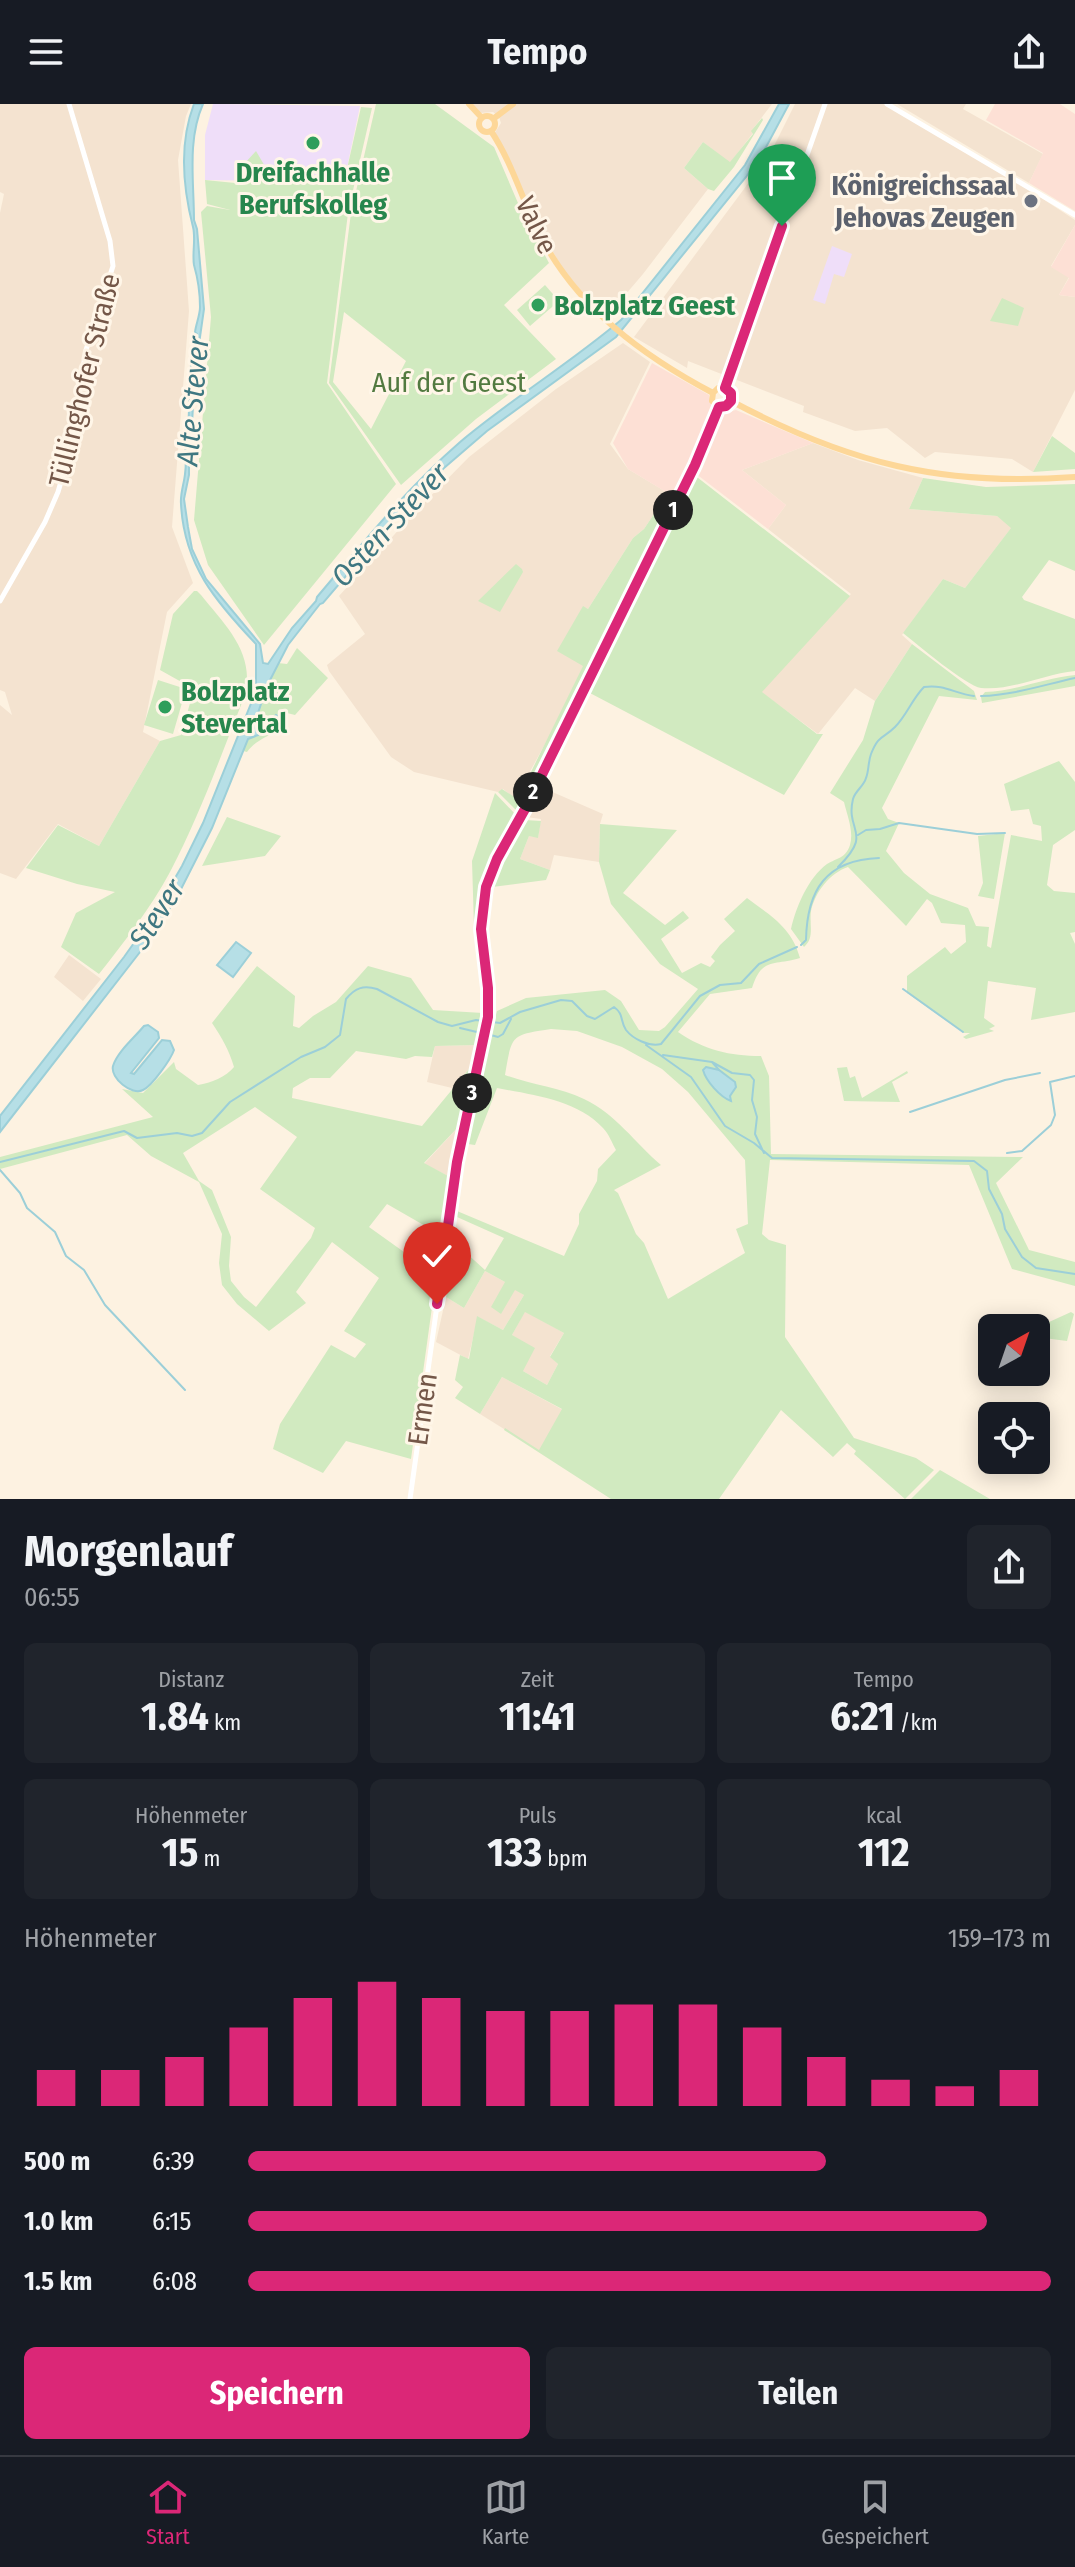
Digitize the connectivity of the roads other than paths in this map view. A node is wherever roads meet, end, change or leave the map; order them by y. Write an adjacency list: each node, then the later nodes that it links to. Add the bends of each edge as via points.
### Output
1 (69, 104): 15 (main road, Tüllinghofer Straße, via 113,266 86,350 58,492)
2 (469, 104): 6 (main road)
3 (513, 104): 7 (main road)
4 (825, 104): 10 (main road)
5 (887, 104): 9 (main road)
6 (482, 118): 7 (main road); 8 (main road, via 480,129)
7 (493, 119): 8 (main road)
8 (491, 131): 11 (main road, Valve, via 552,257 581,296 655,358)
9 (1075, 215)
10 (725, 388): 11 (main road); 12 (main road)
11 (713, 393): 13 (main road, via 712,401)
12 (731, 401): 13 (main road); 14 (main road, via 810,439 902,468 996,480)
13 (719, 407): 16 (main road, Ermen, via 489,877 481,929 487,1020 457,1162)
14 (1075, 477)
15 (0, 601)
16 (410, 1499)

